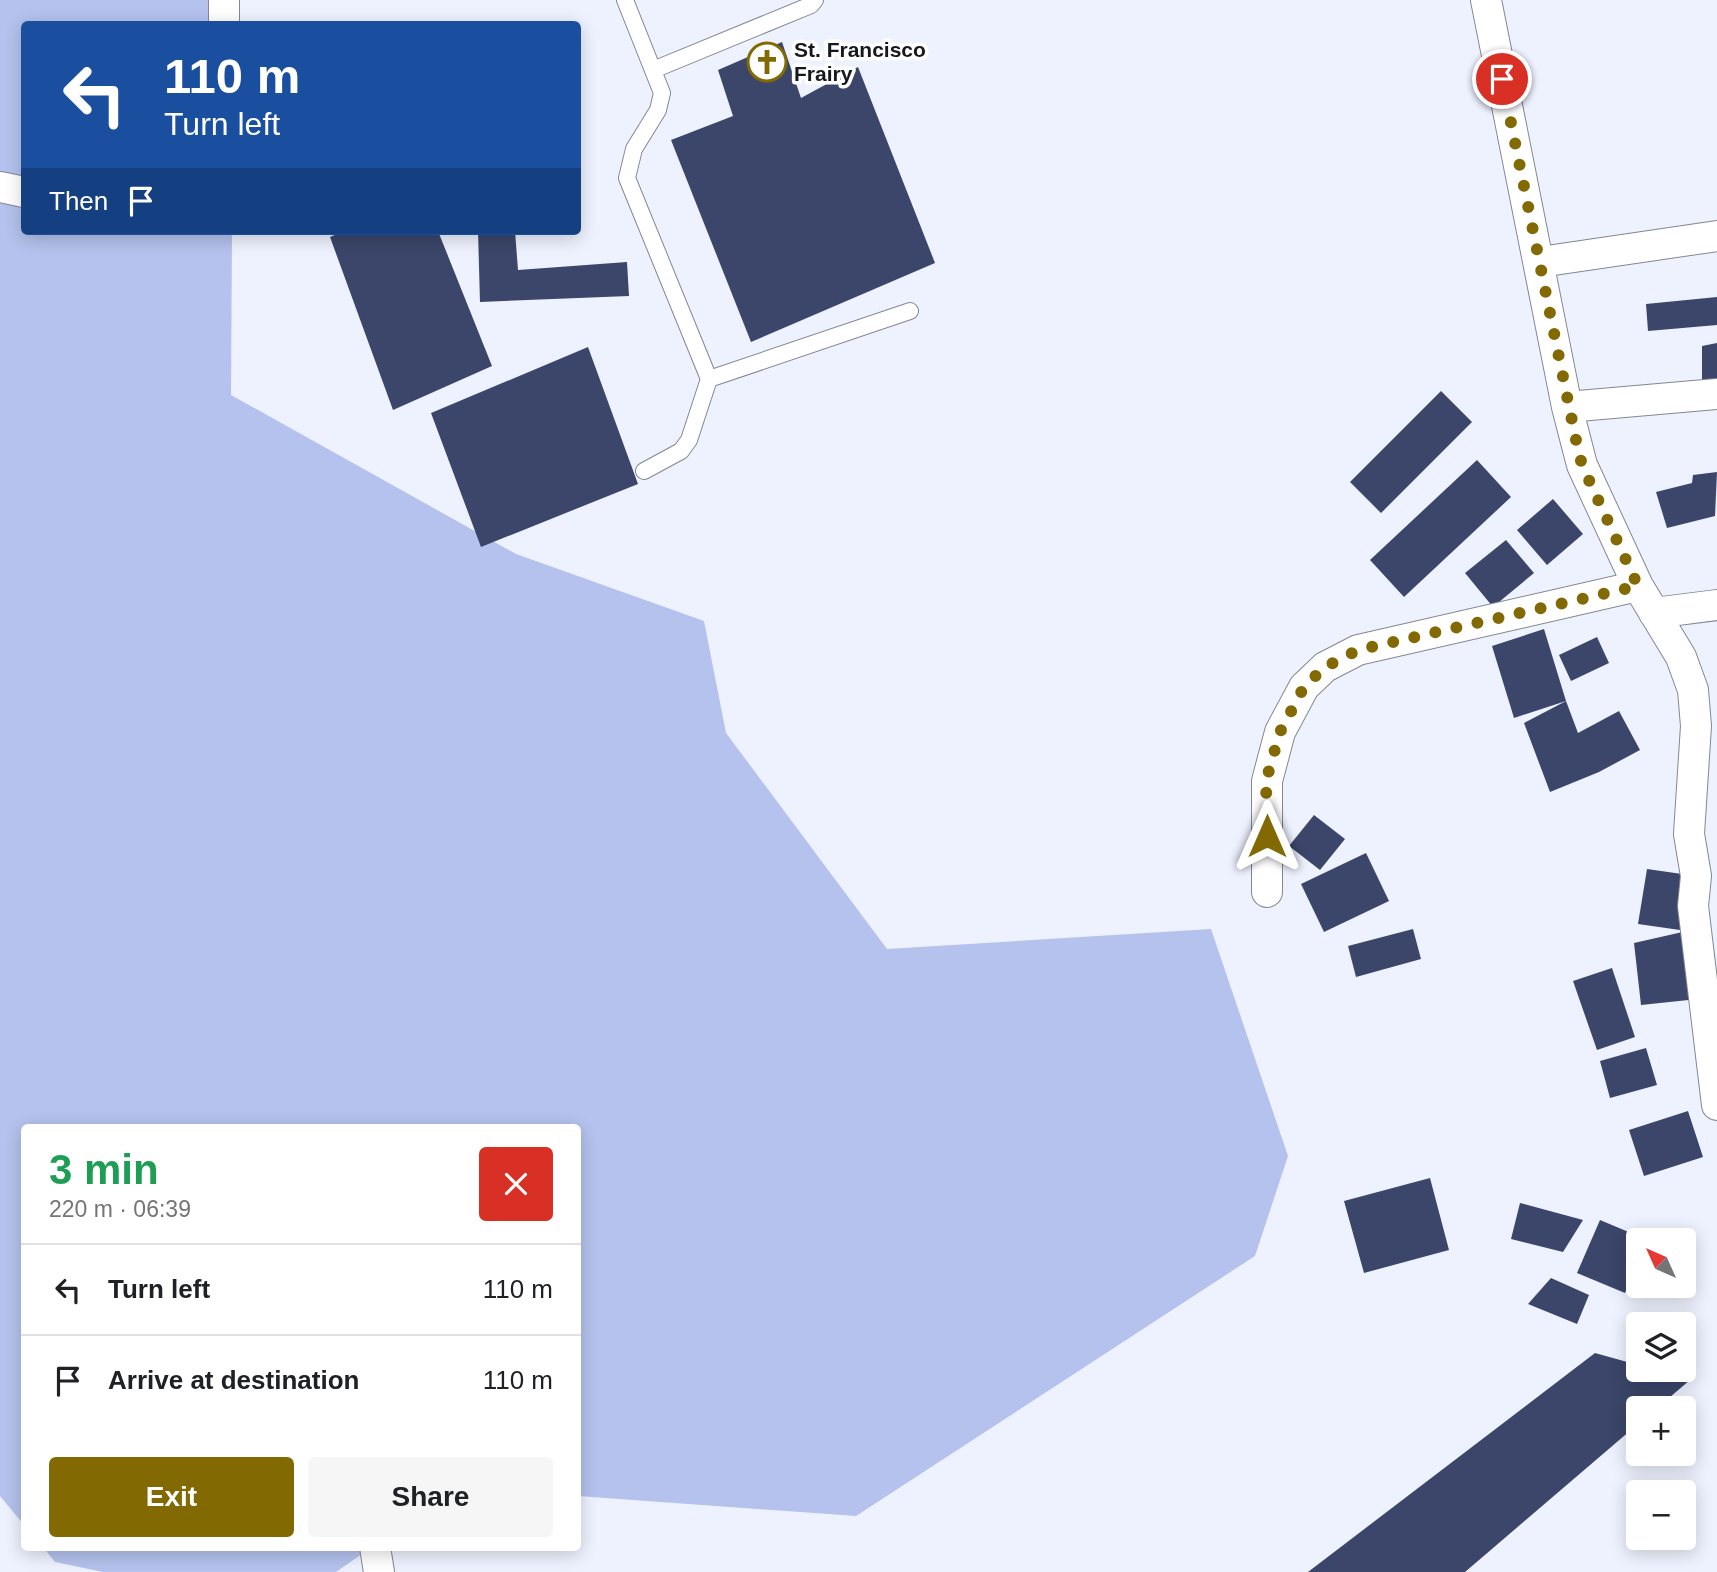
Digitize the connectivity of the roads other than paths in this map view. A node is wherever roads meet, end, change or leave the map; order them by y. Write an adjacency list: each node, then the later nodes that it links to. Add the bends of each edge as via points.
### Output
1 (224, 0): 5 (street)
2 (625, 0): 6 (lane)
3 (815, 0): 6 (lane)
4 (1486, 0): 10 (street)
5 (224, 21)
6 (653, 69): 12 (lane, via 662,93 659,110 634,149 627,178)
7 (0, 187): 8 (street)
8 (21, 190)
9 (1717, 236): 10 (street)
10 (1540, 262): 14 (street)
11 (910, 311): 12 (lane)
12 (709, 379): 15 (lane, via 689,440 681,451)
13 (1717, 394): 14 (street)
14 (1567, 407): 16 (street, via 1582,465)
15 (644, 471)
16 (1638, 586): 18 (street); 19 (street, via 1358,650 1325,667 1304,687 1280,732 1266,781)
17 (1717, 605): 18 (street)
18 (1654, 613): 20 (street, via 1681,657 1693,690 1696,726 1689,834 1696,877 1693,906)
19 (1267, 892)
20 (1717, 1105)
21 (376, 1551): 22 (street)
22 (379, 1572)

